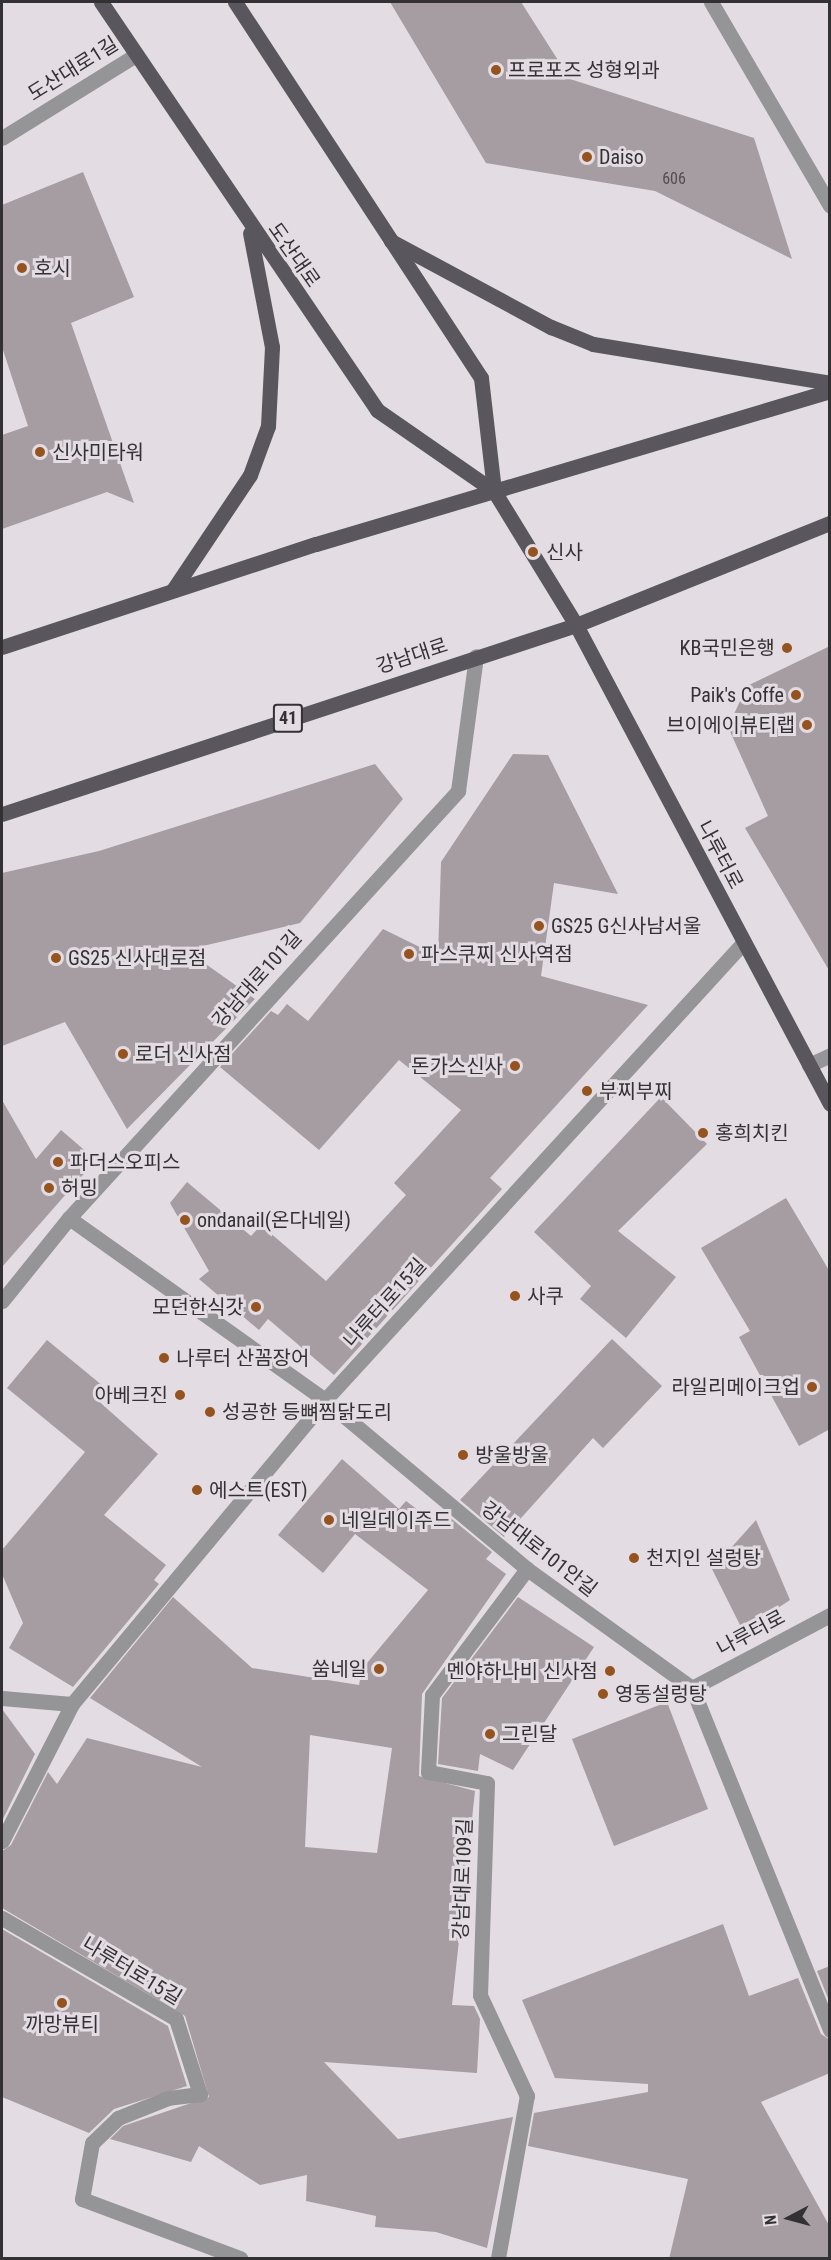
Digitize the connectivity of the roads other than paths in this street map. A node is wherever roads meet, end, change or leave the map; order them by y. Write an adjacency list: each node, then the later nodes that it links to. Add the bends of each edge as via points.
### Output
1 (101, 2): 4 (main road, 도산대로)
2 (235, 2): 8 (main road, 도산대로)
3 (711, 2): 6 (street)
4 (136, 55): 5 (street, 도산대로1길); 7 (main road, 도산대로)
5 (2, 138)
6 (830, 206)
7 (249, 227): 11 (main road, 도산대로, via 377,410); 13 (main road, via 272,347 267,426 250,475)
8 (391, 241): 9 (main road, via 551,327 593,344); 11 (main road, 도산대로, via 481,378)
9 (830, 383)
10 (830, 391): 11 (main road)
11 (494, 491): 13 (main road); 14 (main road, 도산대로)
12 (830, 523): 14 (main road, 강남대로 / 41)
13 (173, 590): 15 (main road)
14 (576, 625): 16 (main road, 강남대로 / 41); 18 (main road, 나루터로)
15 (2, 647)
16 (476, 656): 17 (main road, 강남대로 / 41); 22 (street, 강남대로101길, via 458,791)
17 (2, 814)
18 (743, 943): 20 (main road, 나루터로); 24 (street, 나루터로15길)
19 (830, 1055): 20 (street)
20 (809, 1065): 21 (main road, 나루터로)
21 (830, 1104)
22 (69, 1218): 23 (street, 강남대로101길); 24 (street, 강남대로101안길)
23 (2, 1301)
24 (325, 1400): 25 (street, 강남대로101안길); 29 (street, 나루터로15길)
25 (527, 1569): 27 (street, 강남대로101안길); 34 (street, 강남대로109길, via 432,1695 428,1772 487,1784 480,1995 527,2096)
26 (830, 1615): 27 (street, 나루터로)
27 (692, 1688): 32 (street)
28 (2, 1698): 29 (street)
29 (72, 1704): 30 (street, 나루터로15길)
30 (2, 1841)
31 (2, 1918): 33 (street, 나루터로15길, via 176,2019 200,2094 168,2098 118,2118 92,2143 82,2199)
32 (830, 2030)
33 (240, 2259)
34 (498, 2259)

